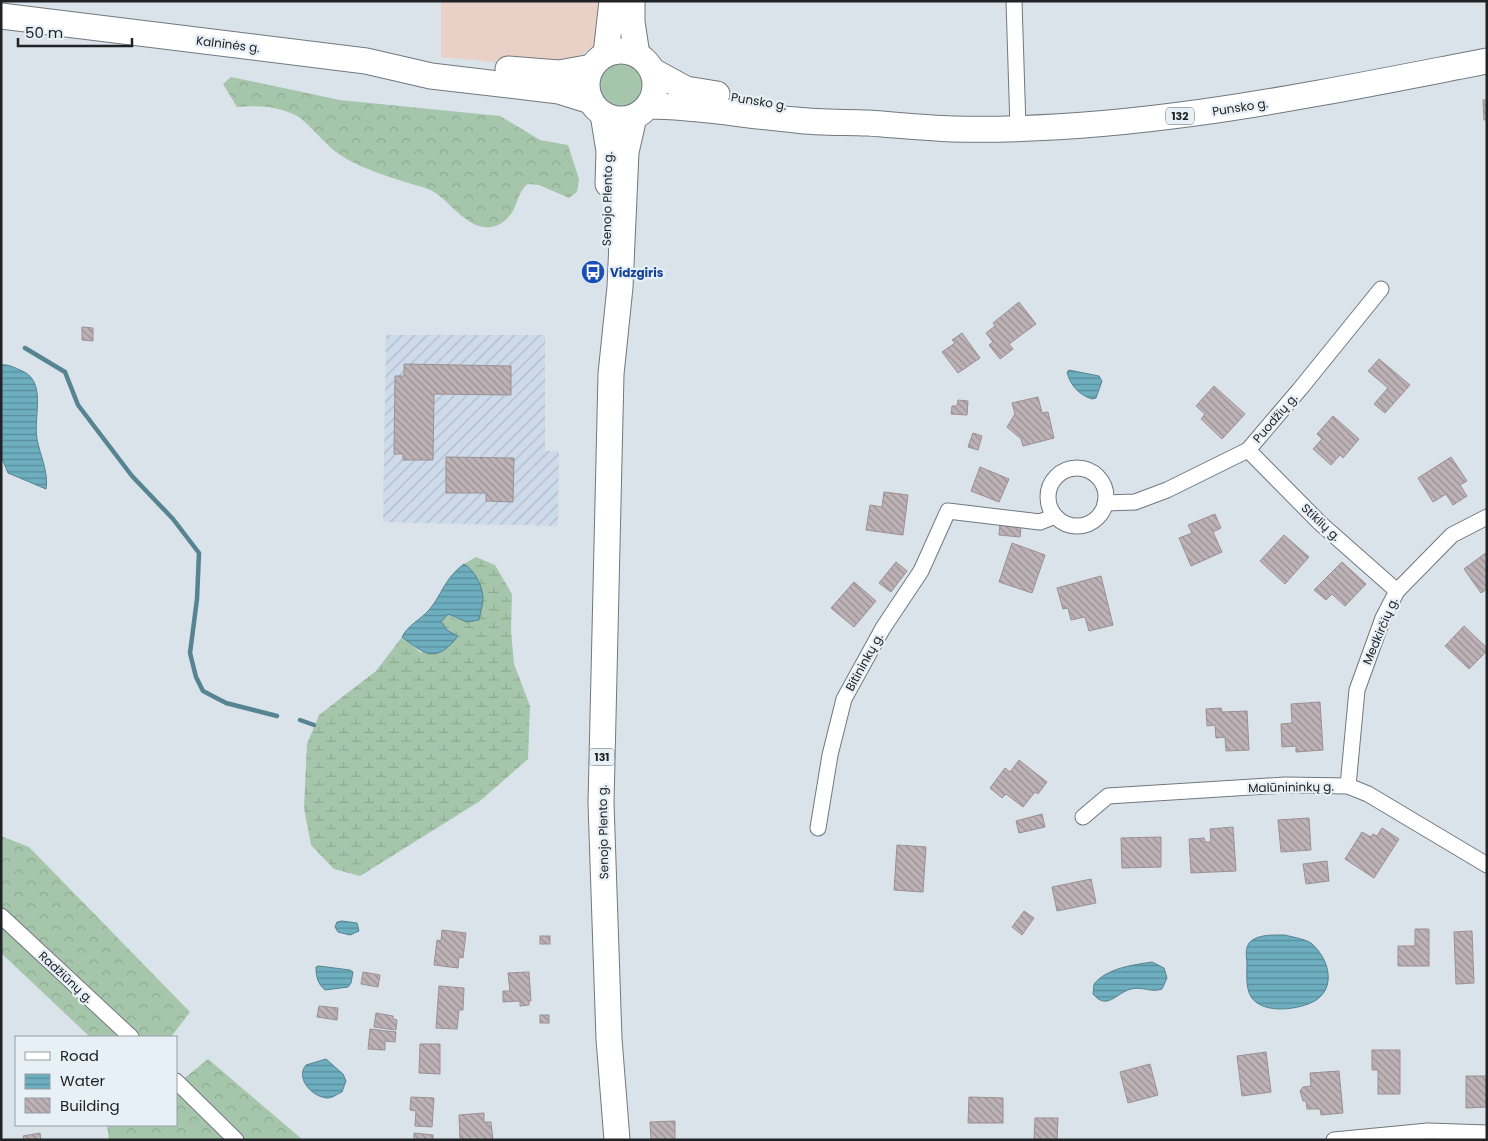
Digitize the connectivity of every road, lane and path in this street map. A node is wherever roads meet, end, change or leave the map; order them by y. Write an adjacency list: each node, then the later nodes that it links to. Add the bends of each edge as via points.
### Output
1 (612, 1): 5 (main road)
2 (632, 1): 8 (main road, via 632,22)
3 (1014, 1): 12 (street)
4 (1, 16): 6 (main road, Kalninės g.)
5 (599, 60): 6 (main road, Kalninės g., via 559,73 433,62); 8 (main road, via 617,51); 9 (main road, via 588,78 587,90)
6 (366, 61): 9 (main road, Kalninės g., via 431,76 559,92)
7 (1487, 61): 12 (main road, Punsko g. / 132, via 1196,114 1121,123)
8 (645, 63): 10 (main road, via 656,83 654,95); 11 (main road, Punsko g., via 686,89 799,107)
9 (597, 108): 10 (main road, via 624,120); 14 (main road, Senojo Plento g., via 609,152 606,284)
10 (641, 112): 11 (main road, Punsko g., via 684,106 797,121); 14 (main road, Senojo Plento g., via 626,152 620,287)
11 (870, 123): 12 (main road, Punsko g. / 132, via 954,129)
12 (1018, 128)
13 (1381, 289): 15 (street, Puodžių g.)
14 (610, 374): 29 (main road, Senojo Plento g. / 131, via 601,803 608,1019)
15 (1248, 450): 16 (street, Puodžių g., via 1135,502); 19 (street, Stiklių g., via 1320,523)
16 (1105, 503): 17 (street, via 1102,512 1088,524 1070,526); 17 (street, via 1106,494 1098,478 1083,468 1074,468 1057,475 1051,482 1047,500)
17 (1055, 516): 22 (street, Bitininkų g., via 1040,522 948,511 921,571 883,628 844,699 830,755)
18 (1487, 517): 19 (street, Medkirčių g., via 1452,535)
19 (1397, 591): 20 (street, Medkirčių g., via 1383,618 1357,690)
20 (1348, 786): 21 (street, Malūnininkų g., via 1285,785 1108,796); 23 (street, Malūnininkų g., via 1368,794)
21 (1082, 816)
22 (818, 828)
23 (1487, 865)
24 (1, 916): 25 (street, Radžiūnų g.)
25 (130, 1036)
26 (178, 1083): 28 (street)
27 (1487, 1133): 30 (street, via 1428,1130)
28 (236, 1140)
29 (617, 1140)
30 (1334, 1140)

